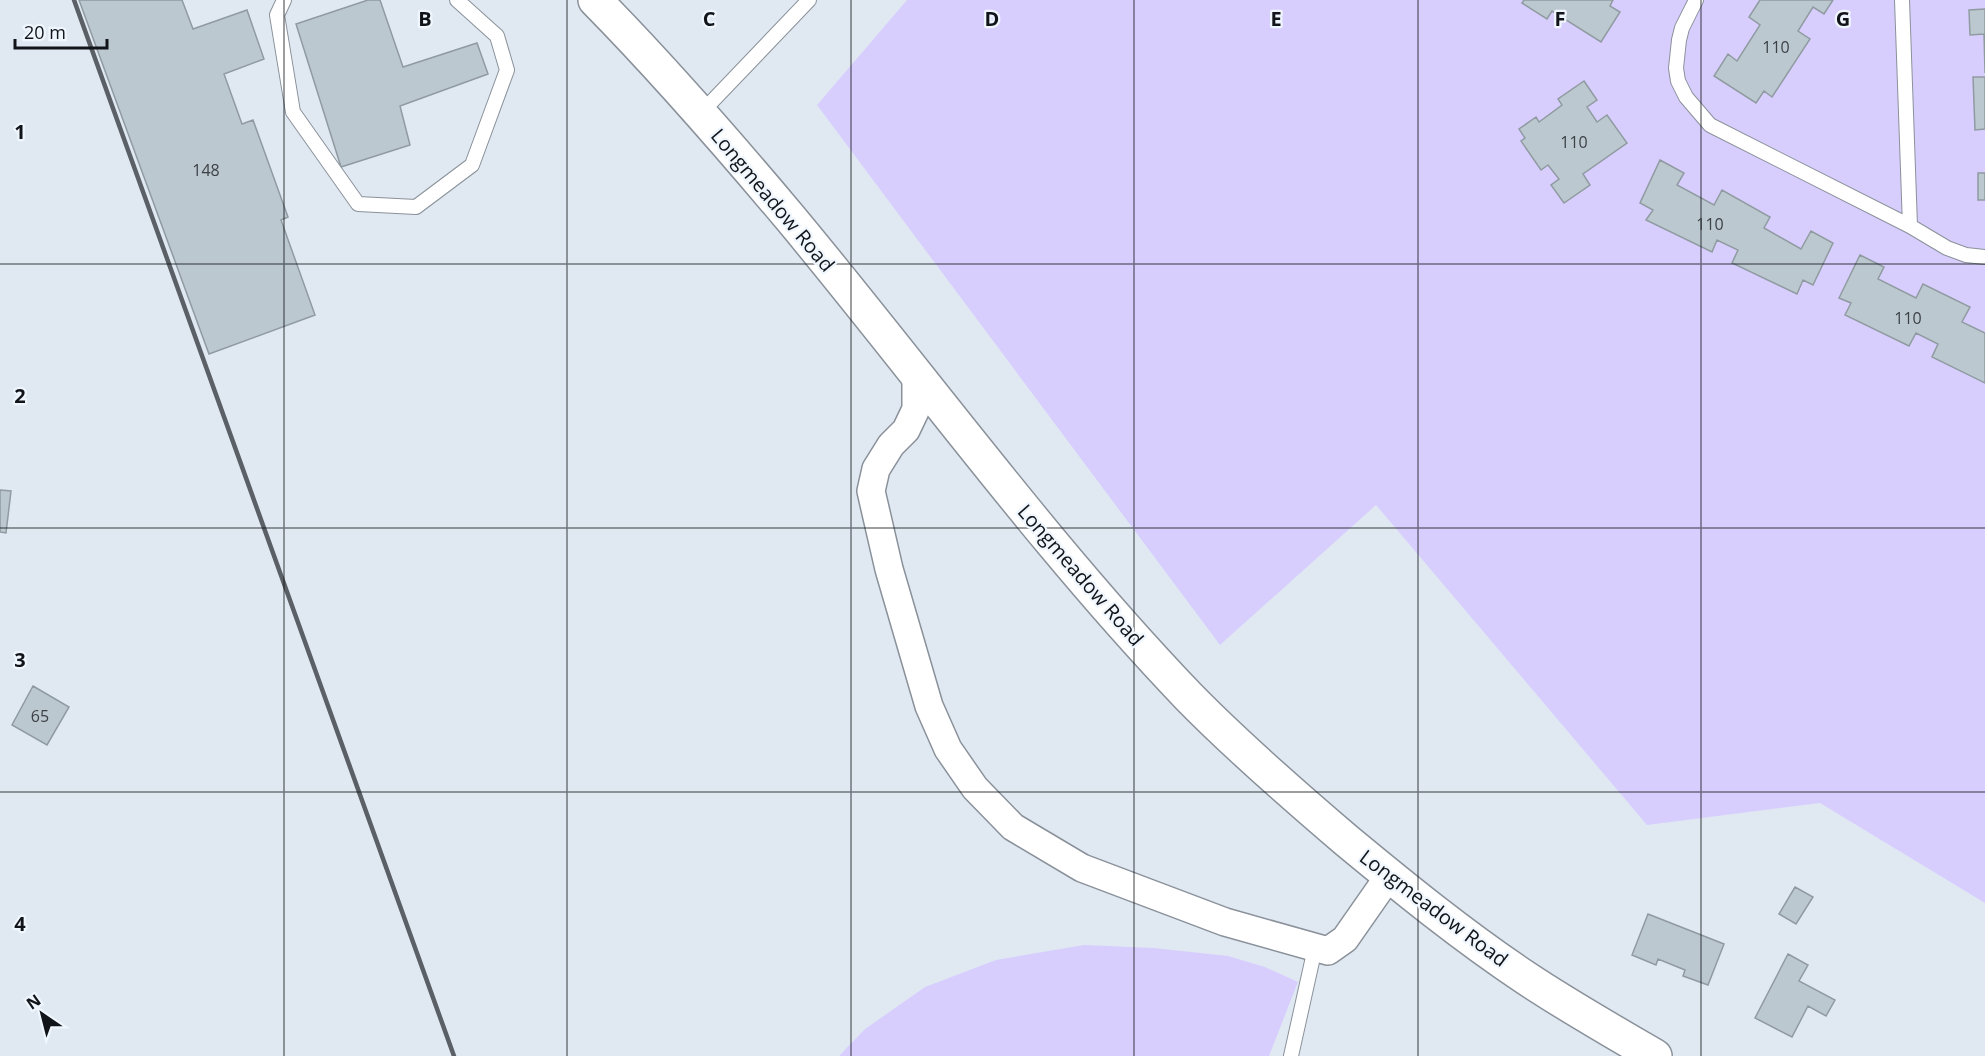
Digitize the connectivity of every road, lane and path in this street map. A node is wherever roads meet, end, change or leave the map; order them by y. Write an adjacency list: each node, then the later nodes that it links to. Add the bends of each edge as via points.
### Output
1 (284, 0): 2 (lane, via 277,15 294,112 358,204 416,207 472,165 507,70 497,36)
2 (457, 0)
3 (595, 0): 7 (street, Longmeadow Road)
4 (809, 0): 7 (lane)
5 (1696, 0): 8 (lane, via 1680,34 1676,68 1686,97 1710,125)
6 (1902, 0): 8 (lane)
7 (700, 114): 10 (street, Longmeadow Road, via 792,220)
8 (1910, 226): 9 (lane, via 1947,248)
9 (1985, 257)
10 (916, 374): 11 (street, Longmeadow Road, via 1014,497 1191,698 1295,797); 12 (street, via 916,409 906,430 891,444 876,469 871,491 929,706 948,749 975,788 1013,827 1082,868 1225,922)
11 (1389, 876): 12 (street, via 1345,939 1328,951); 14 (street, Longmeadow Road, via 1526,978)
12 (1315, 948): 13 (lane)
13 (1291, 1056)
14 (1655, 1056)

